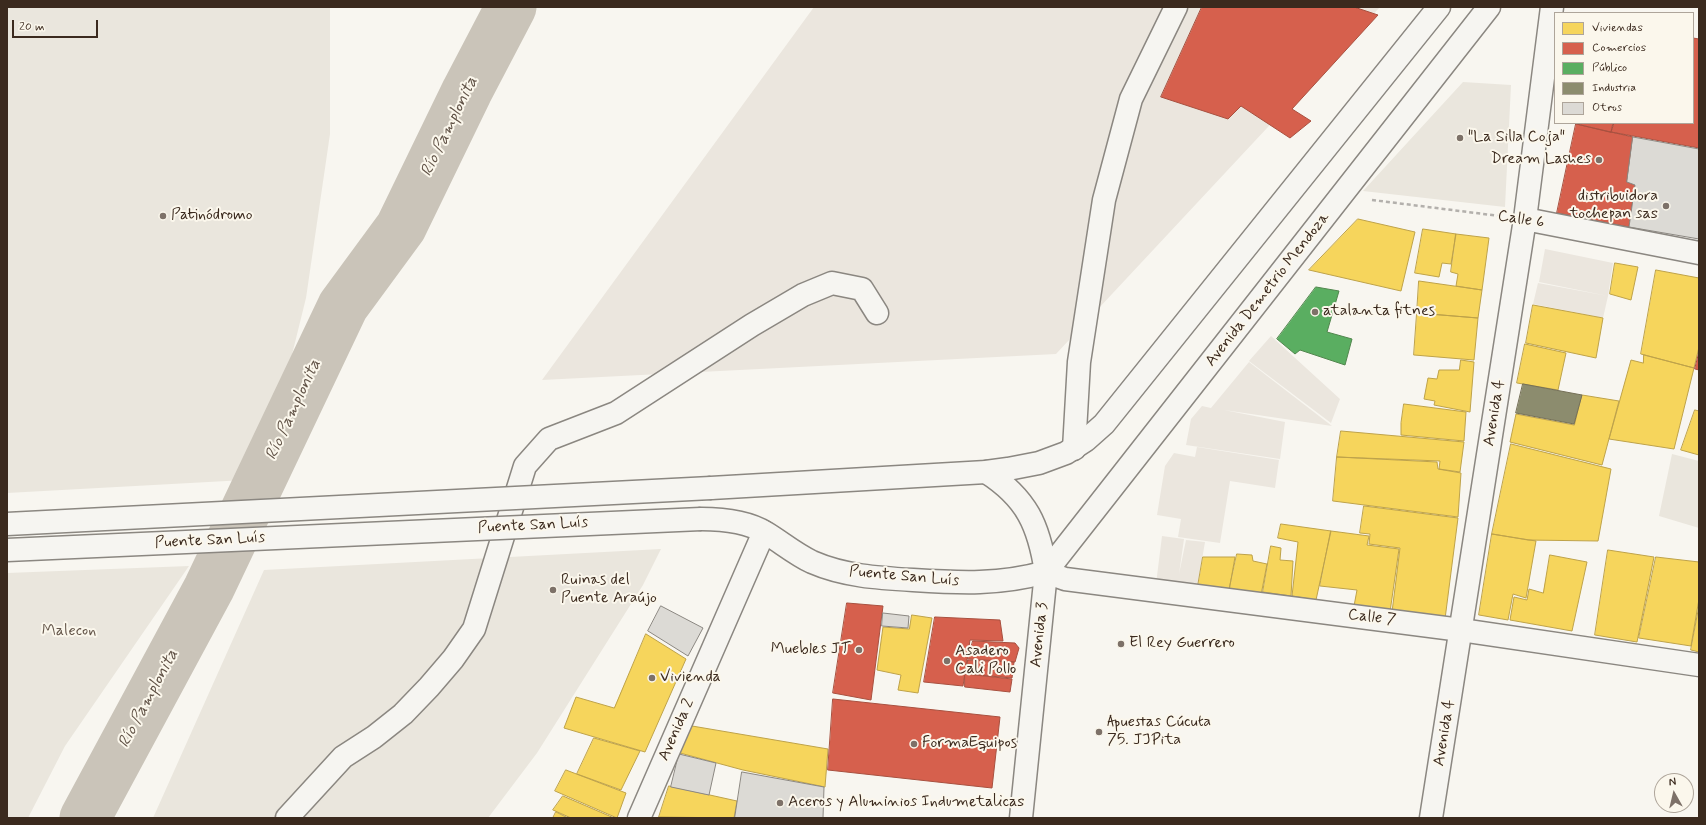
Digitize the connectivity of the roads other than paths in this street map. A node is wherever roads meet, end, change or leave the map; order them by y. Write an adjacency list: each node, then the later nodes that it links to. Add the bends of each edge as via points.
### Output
1 (1176, 7): 8 (main road, via 1131,99 1104,200 1079,362)
2 (1439, 7): 8 (main road, via 1104,424)
3 (1489, 7): 13 (main road, Avenida Demetrio Mendoza)
4 (1552, 7): 5 (main road, Avenida 4)
5 (1525, 219): 6 (main road, Calle 6); 14 (main road, Avenida 4)
6 (1699, 253)
7 (877, 313): 16 (main road, via 862,289 832,283 803,295 752,325 616,413 549,439 525,466 474,628 453,659 403,714 344,758)
8 (1074, 449): 9 (main road, via 1039,463)
9 (986, 472): 10 (main road, Puente San Luís, bridge); 13 (main road, Avenida 3, via 1011,490 1030,514 1041,543)
10 (7, 524)
11 (764, 532): 12 (main road, Puente San Luís, bridge, via 745,524 701,518); 13 (main road, Puente San Luís, via 811,562 850,574 877,578 972,583 1014,579); 17 (main road, Avenida 2)
12 (7, 550)
13 (1046, 572): 14 (main road, Calle 7, via 1065,579); 18 (main road, Avenida 3)
14 (1461, 630): 15 (main road, Calle 7); 19 (main road, Avenida 4)
15 (1699, 665)
16 (287, 818)
17 (639, 818)
18 (1021, 818)
19 (1431, 818)

